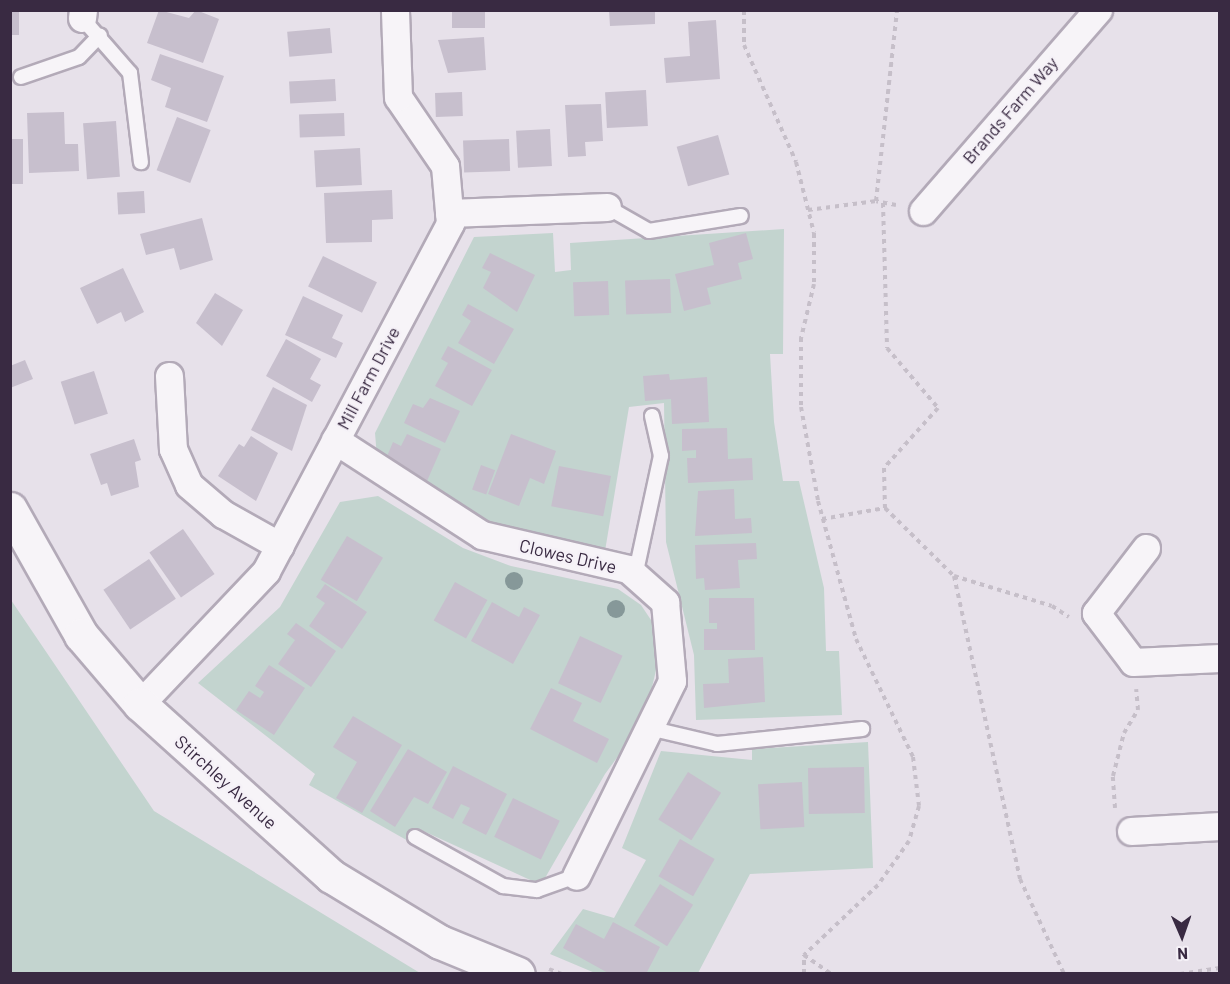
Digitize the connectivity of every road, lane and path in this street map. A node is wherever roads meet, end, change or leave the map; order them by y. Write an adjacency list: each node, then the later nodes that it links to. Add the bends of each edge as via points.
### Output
1 (395, 10): 13 (street, Mill Farm Drive, via 398,97 445,166)
2 (744, 10): 11 (path, via 744,45 796,162)
3 (897, 10): 8 (path)
4 (1098, 10): 12 (street, Brands Farm Way)
5 (88, 21): 6 (lane, via 79,57); 7 (lane, via 130,73)
6 (21, 77)
7 (141, 162)
8 (876, 201): 9 (path); 11 (path)
9 (883, 202): 12 (path); 18 (path, via 887,348 938,408 884,468)
10 (607, 207): 13 (street); 14 (lane, via 649,231)
11 (808, 210): 20 (path, via 814,284 801,338 801,407)
12 (923, 211)
13 (449, 213): 17 (street, Mill Farm Drive, via 450,223)
14 (741, 216)
15 (169, 376): 21 (street, via 172,449 189,486 223,514)
16 (652, 416): 23 (lane, via 661,456)
17 (335, 440): 21 (street, Mill Farm Drive); 23 (street, Clowes Drive, via 482,536)
18 (885, 508): 20 (path); 24 (path)
19 (10, 509): 28 (street, Stirchley Avenue, via 81,635)
20 (822, 519): 35 (path, via 856,639 913,757 919,806 909,841 878,885)
21 (280, 546): 28 (street, Mill Farm Drive, via 266,571)
22 (1146, 548): 25 (street, via 1096,613)
23 (635, 576): 29 (street, Clowes Drive, via 665,602 672,681)
24 (954, 576): 25 (path, via 1052,606 1090,630); 41 (path, via 1020,879)
25 (1104, 625): 27 (street)
26 (1220, 658): 27 (street)
27 (1132, 662): 32 (path, via 1138,710 1124,733 1113,776 1116,832)
28 (140, 704): 37 (street, Stirchley Avenue, via 331,876 440,942)
29 (650, 728): 30 (lane, via 717,744); 34 (street, Clowes Drive)
30 (862, 729)
31 (1220, 826): 32 (street)
32 (1131, 831)
33 (415, 837): 34 (lane, via 503,886 537,890)
34 (576, 876)
35 (804, 955): 39 (path); 40 (path)
36 (1220, 968): 42 (path)
37 (529, 970): 38 (path)
38 (562, 974)
39 (804, 974)
40 (831, 974)
41 (1064, 974)
42 (1180, 974)

